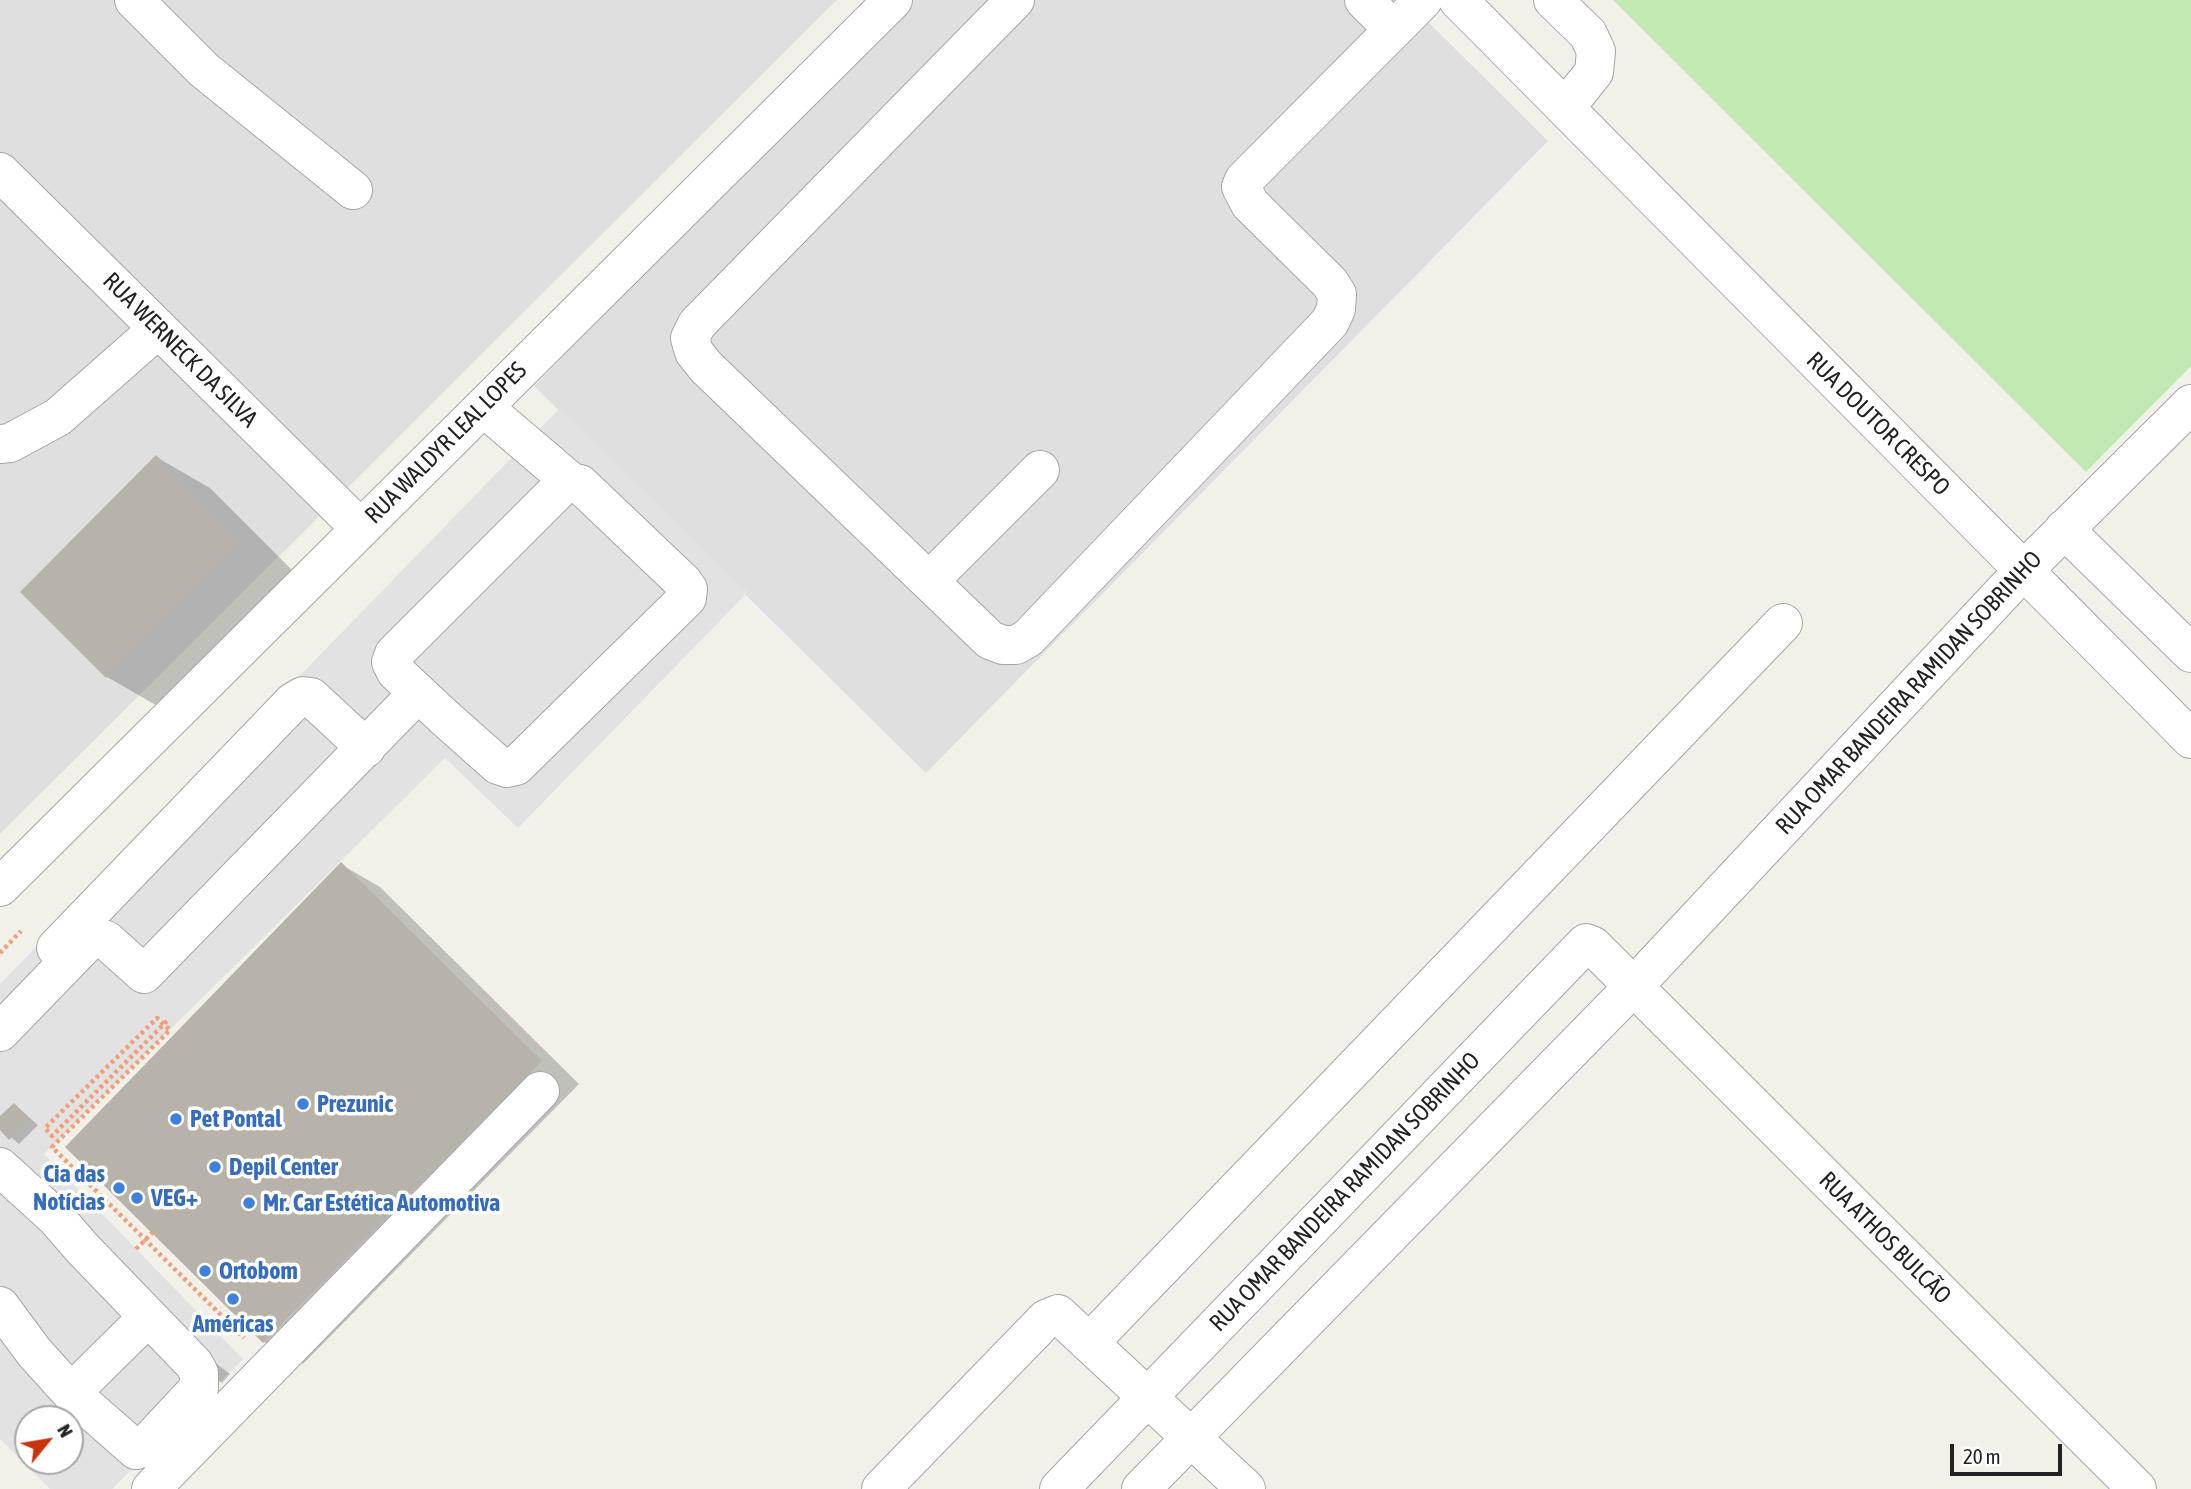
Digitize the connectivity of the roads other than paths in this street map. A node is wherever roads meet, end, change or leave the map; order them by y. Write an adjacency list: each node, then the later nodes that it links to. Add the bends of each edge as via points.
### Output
1 (134, 0): 11 (street, via 204,70)
2 (893, 0): 14 (street, RUA WALDYR LEAL LOPES)
3 (1015, 0): 21 (street, via 697,324 690,338 706,367)
4 (1364, 0): 8 (street)
5 (1423, 0): 8 (street)
6 (1458, 0): 9 (street, RUA DOUTOR CRESPO)
7 (1553, 0): 9 (street, via 1588,34 1596,51 1594,72)
8 (1393, 29): 21 (street, via 1241,187 1250,204 1330,283 1337,294 1330,322 1028,638 1016,645 990,640)
9 (1566, 107): 20 (street, RUA DOUTOR CRESPO)
10 (0, 172): 12 (street, RUA WERNECK DA SILVA)
11 (353, 190)
12 (158, 329): 15 (street, via 58,417); 18 (street, RUA WERNECK DA SILVA)
13 (2191, 404): 19 (street, RUA OMAR BANDEIRA RAMIDAN SOBRINHO)
14 (483, 407): 17 (street); 18 (street, RUA WALDYR LEAL LOPES)
15 (0, 444)
16 (1040, 470): 21 (street)
17 (571, 482): 24 (street, via 394,654 391,662 396,672); 24 (street, via 580,484 683,582 687,598 516,766 498,765)
18 (360, 528): 27 (street, RUA WALDYR LEAL LOPES)
19 (2064, 529): 20 (street, RUA OMAR BANDEIRA RAMIDAN SOBRINHO); 23 (street)
20 (2023, 570): 25 (street, RUA DOUTOR CRESPO); 28 (street, RUA OMAR BANDEIRA RAMIDAN SOBRINHO)
21 (929, 581)
22 (1783, 623): 35 (street)
23 (2191, 653)
24 (418, 693): 26 (street)
25 (2191, 739)
26 (366, 748): 29 (street, via 311,697 293,702); 30 (street, via 144,974 106,940 93,936)
27 (0, 887)
28 (1633, 987): 37 (street, RUA OMAR BANDEIRA RAMIDAN SOBRINHO, via 1593,946 1586,943 1578,948); 38 (street, RUA OMAR BANDEIRA RAMIDAN SOBRINHO); 44 (street, RUA ATHOS BULCÃO)
29 (0, 1007)
30 (0, 1032)
31 (540, 1091): 39 (street)
32 (3, 1178): 34 (street, via 57,1218)
33 (0, 1306): 36 (street)
34 (148, 1317): 36 (street); 36 (street, via 194,1364 200,1380 199,1388 143,1448 132,1448)
35 (1090, 1342): 37 (street); 40 (street, via 1064,1318 1051,1315)
36 (71, 1393)
37 (1149, 1396): 38 (street); 41 (street, RUA OMAR BANDEIRA RAMIDAN SOBRINHO)
38 (1192, 1437): 42 (street, RUA OMAR BANDEIRA RAMIDAN SOBRINHO); 43 (street)
39 (151, 1489)
40 (881, 1489)
41 (1059, 1489)
42 (1141, 1489)
43 (1246, 1489)
44 (2137, 1489)

